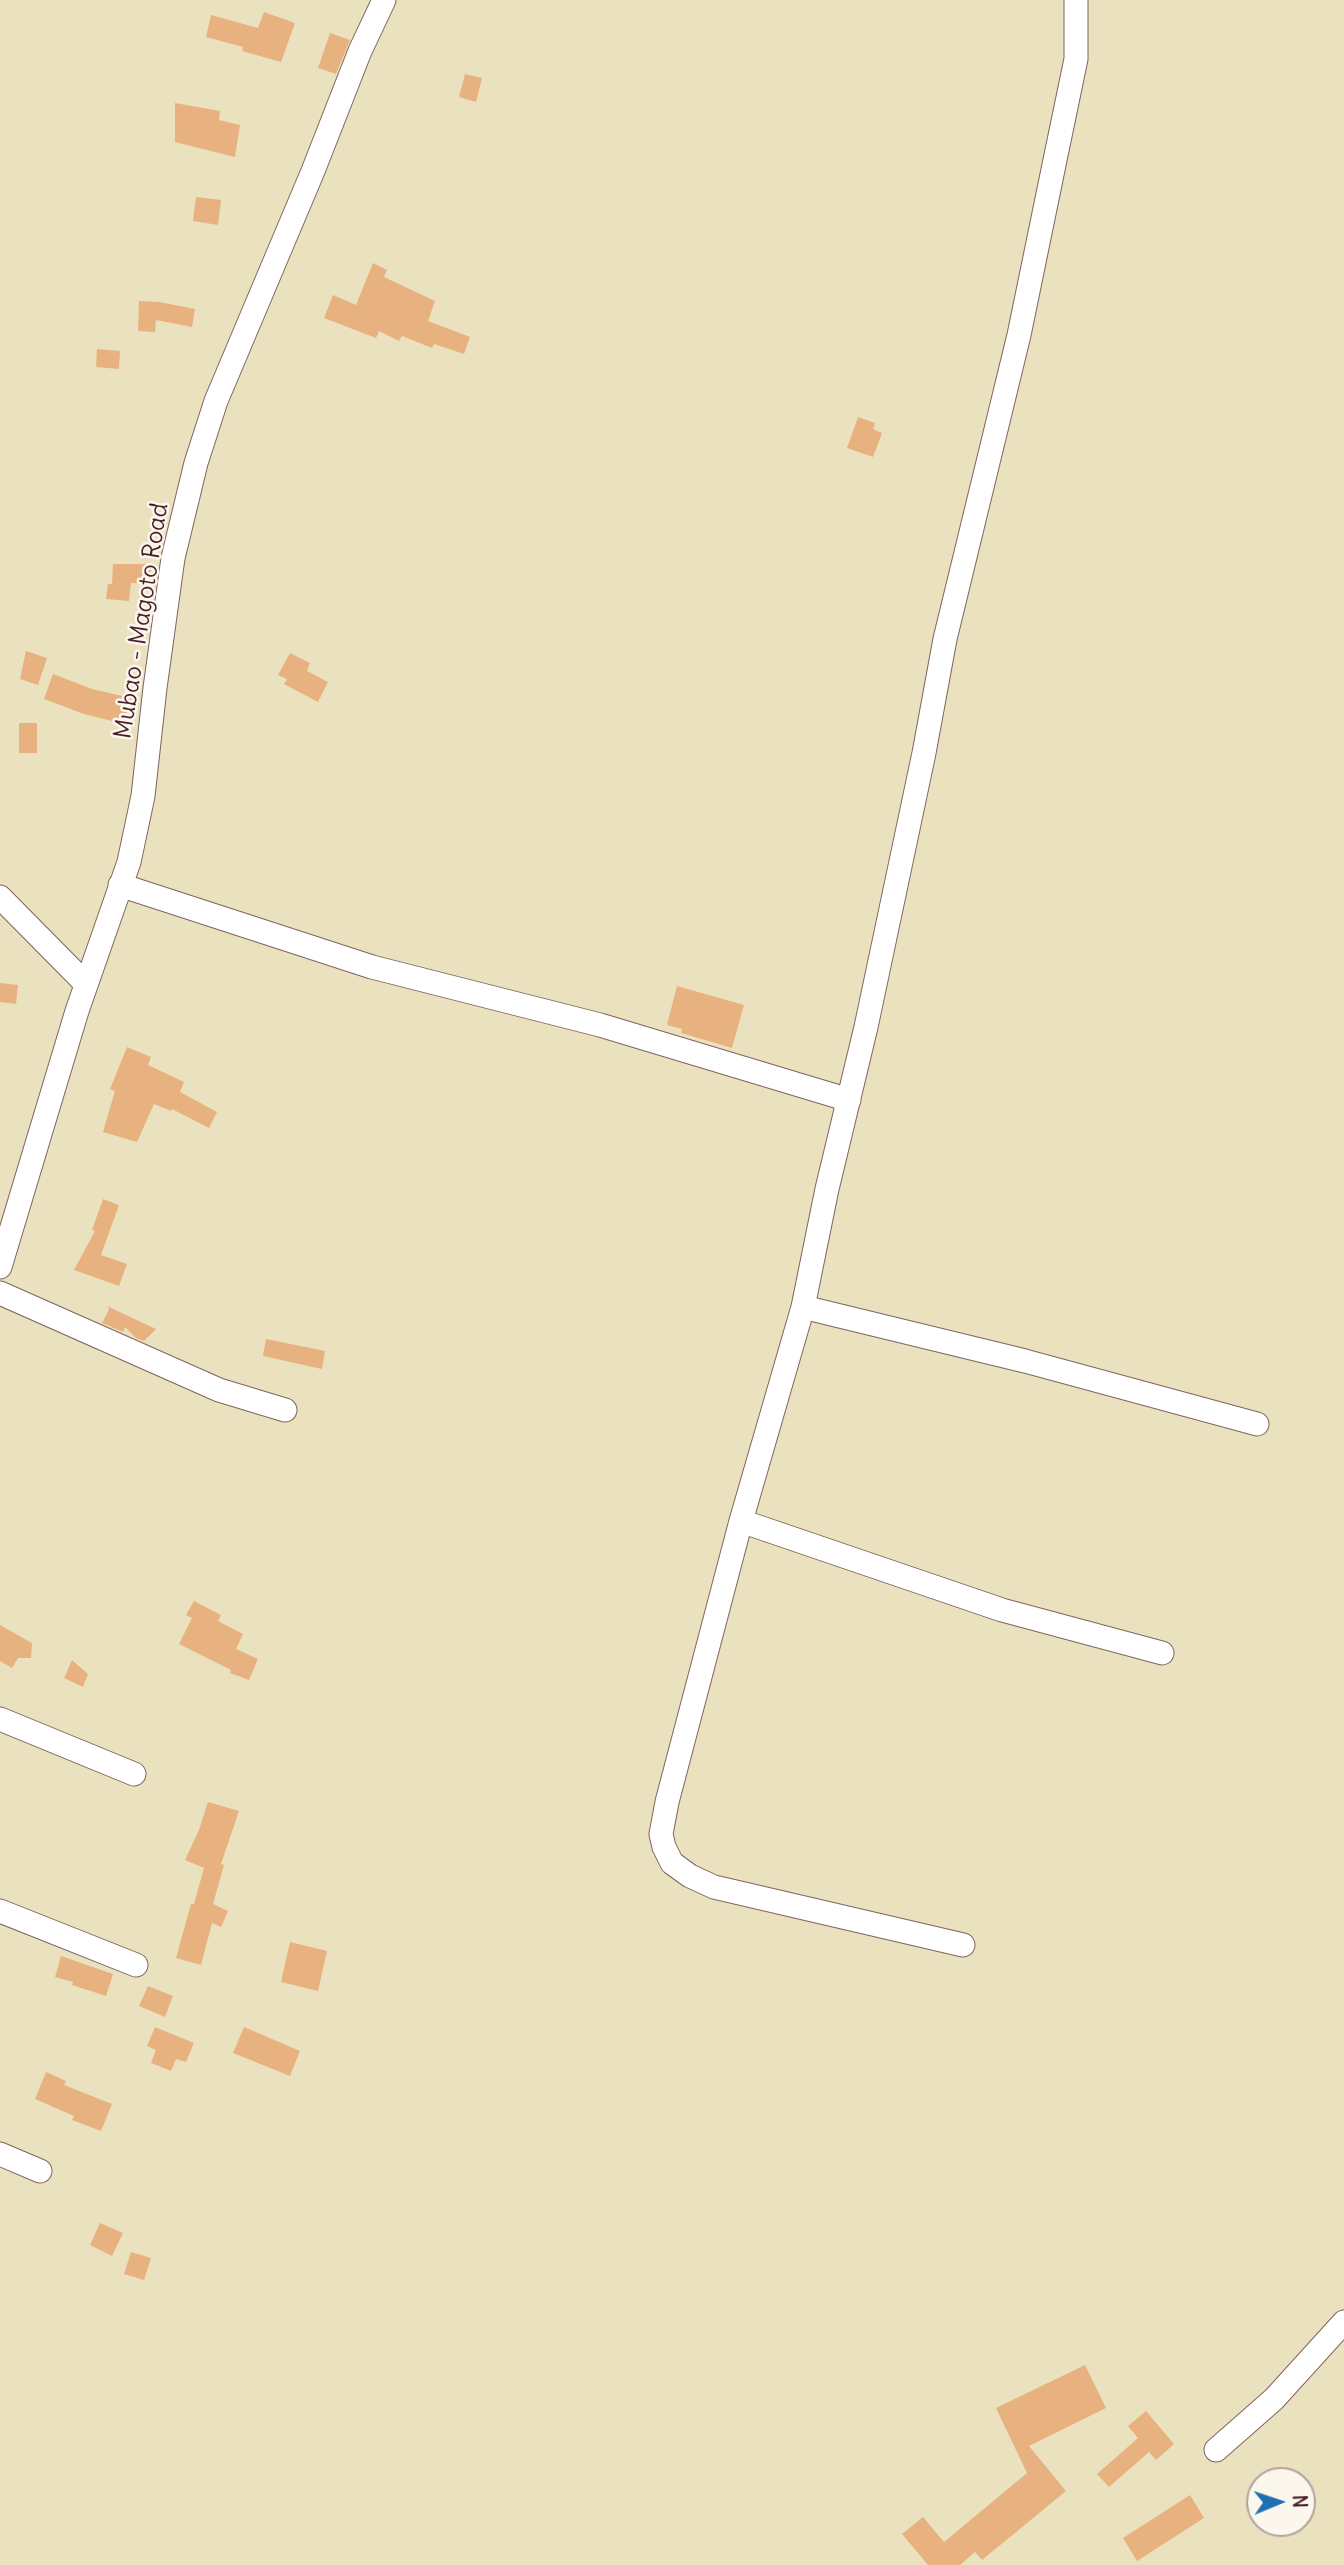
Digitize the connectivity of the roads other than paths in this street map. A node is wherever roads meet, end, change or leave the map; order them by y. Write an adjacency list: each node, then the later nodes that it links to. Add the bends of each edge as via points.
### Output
1 (384, 0): 3 (street, Mubao - Magoto Road, via 216,401 196,464 173,558 143,796)
2 (1076, 0): 6 (street, via 1076,59 1016,349 945,639)
3 (120, 885): 5 (street, Mubao - Magoto Road); 6 (street, via 372,967 600,1025)
4 (0, 897): 5 (street)
5 (86, 984): 7 (street, Mubao - Magoto Road)
6 (849, 1100): 9 (street)
7 (0, 1267)
8 (0, 1293): 10 (street, via 219,1390)
9 (803, 1307): 11 (street); 12 (street)
10 (285, 1410)
11 (1257, 1424)
12 (741, 1521): 13 (street, via 1002,1610); 17 (street, via 667,1802 661,1834 672,1863 714,1886)
13 (1162, 1653)
14 (0, 1719): 15 (street)
15 (134, 1774)
16 (0, 1912): 18 (street)
17 (963, 1945)
18 (136, 1965)
19 (0, 2154): 20 (street)
20 (40, 2171)
21 (1344, 2322): 22 (street, via 1274,2399)
22 (1216, 2449)

